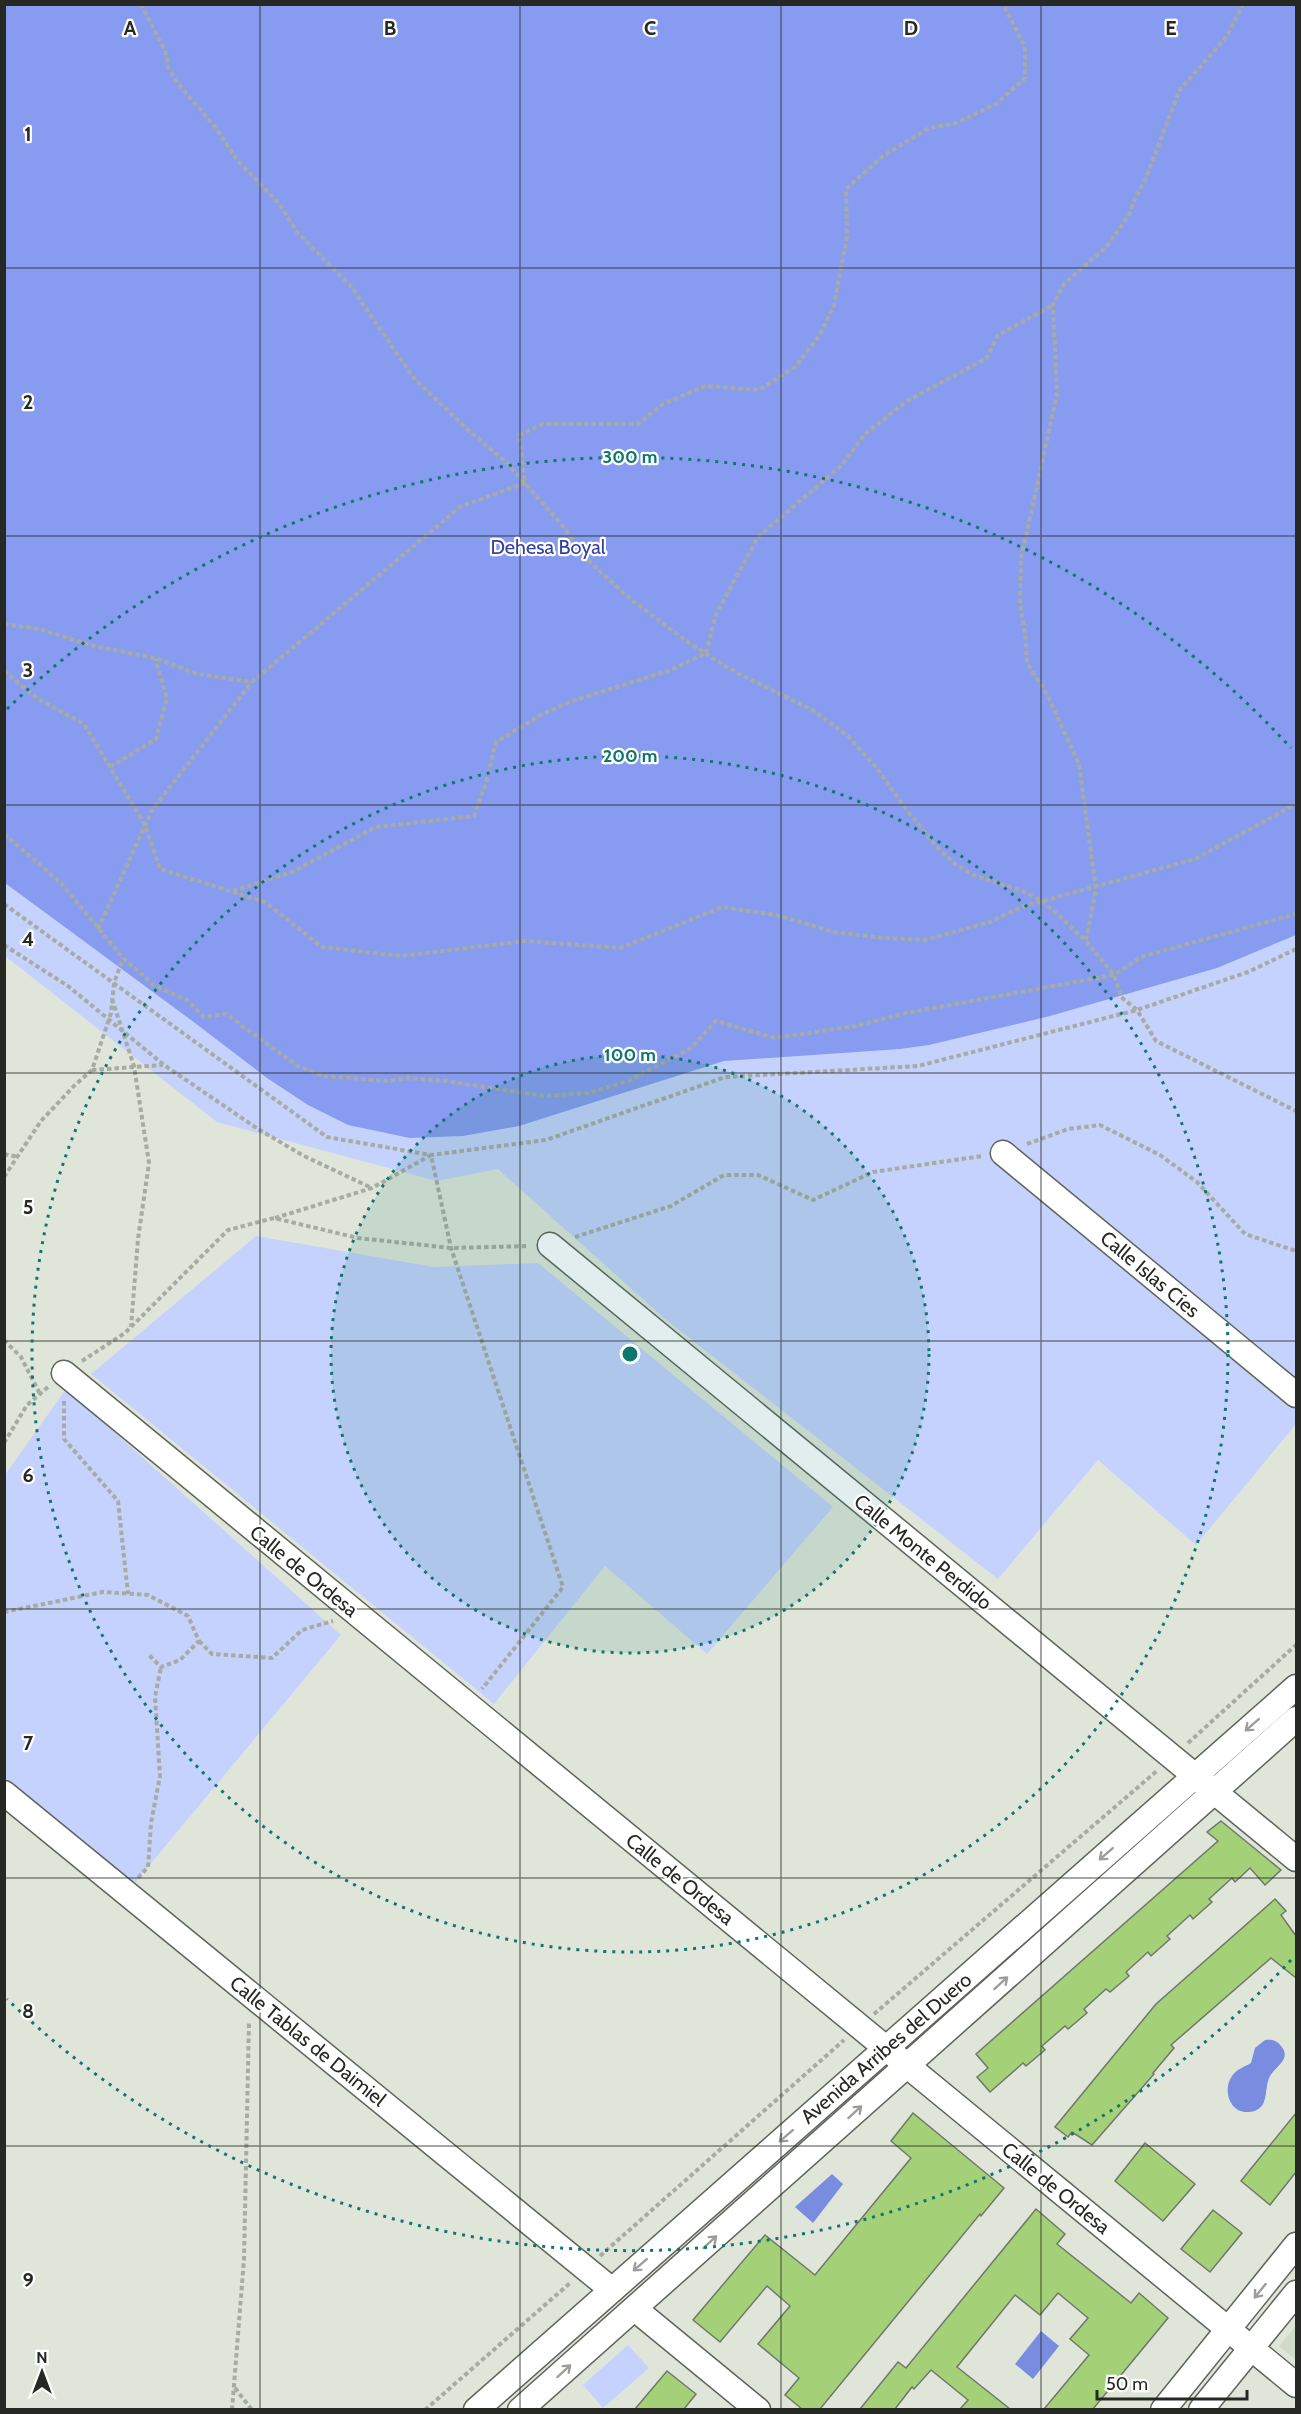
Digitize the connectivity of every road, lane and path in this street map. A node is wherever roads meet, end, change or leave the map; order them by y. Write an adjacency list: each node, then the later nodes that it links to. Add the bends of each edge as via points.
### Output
1 (141, 4): 5 (path, via 175,80 238,161 280,205 297,232 350,285 413,377)
2 (1003, 4): 5 (path, via 1026,47 1026,78 996,104 956,123 929,128 883,156 846,189 848,237 834,305 820,335 795,367 759,390 705,386 663,404 638,424 543,424 519,435)
3 (1243, 4): 4 (path, via 1227,36 1179,91 1129,215 1106,247 1064,284)
4 (1053, 305): 7 (path, via 998,335 987,358 907,401 865,434 842,465 758,537 716,614); 20 (path, via 1057,394 1021,560 1020,604 1026,633 1026,663 1047,694 1079,764 1096,889)
5 (525, 483): 7 (path, via 587,559 629,598); 10 (path, via 460,507)
6 (4, 624): 8 (path, via 39,628 94,646)
7 (706, 653): 15 (path, via 671,670 569,702 495,742 474,816 376,827 292,872); 16 (path, via 814,711 847,735 935,845 955,864 973,875)
8 (155, 658): 10 (path, via 197,674); 11 (path, via 167,698 156,739)
9 (4, 671): 11 (path, via 38,699 84,724)
10 (252, 682): 13 (path, via 152,810)
11 (110, 767): 13 (path)
12 (1296, 804): 16 (path, via 1195,859)
13 (145, 825): 15 (path, via 160,869); 19 (path)
14 (4, 834): 19 (path, via 61,883)
15 (232, 891): 16 (path, via 265,902 322,947 400,956 525,941 621,948 722,907 776,915 834,932 925,940 990,922)
16 (1043, 901): 20 (path)
17 (4, 904): 25 (path)
18 (1296, 914): 24 (path, via 1141,957)
19 (98, 929): 23 (path)
20 (1086, 941): 24 (path)
21 (4, 945): 28 (path)
22 (1296, 949): 27 (path, via 1248,972)
23 (123, 958): 24 (path, via 155,986 187,1000 204,1017 226,1014 298,1066 324,1076 445,1081 544,1096 589,1093 628,1081 691,1048 716,1021 775,1038 856,1026 906,1013); 25 (path)
24 (1114, 975): 27 (path, via 1121,997)
25 (114, 983): 26 (path); 36 (path, via 327,1137)
26 (112, 999): 28 (path); 29 (path)
27 (1137, 1010): 33 (path, via 1156,1041); 36 (path, via 918,1066 725,1077 546,1140)
28 (110, 1018): 29 (path); 32 (path)
29 (122, 1029): 30 (path); 31 (path)
30 (164, 1065): 31 (path); 39 (path, via 304,1156)
31 (134, 1066): 32 (path); 44 (path, via 149,1163)
32 (92, 1070): 37 (path, via 42,1121)
33 (1296, 1111)
34 (1003, 1153): 41 (path, via 873,1172 813,1200 758,1175 724,1175 671,1206); 43 (path, via 1068,1129 1100,1125 1160,1155 1197,1182 1245,1234); 48 (street, Calle Islas Cíes)
35 (4, 1154): 37 (path)
36 (431, 1155): 39 (path); 42 (path)
37 (18, 1157): 38 (path)
38 (4, 1177)
39 (372, 1188): 40 (path)
40 (274, 1218): 42 (path, via 358,1238); 44 (path, via 228,1230)
41 (550, 1245): 42 (path); 59 (street, Calle Monte Perdido)
42 (452, 1248): 57 (path, via 563,1587)
43 (1296, 1251)
44 (131, 1327): 46 (path)
45 (4, 1340): 47 (path, via 21,1357)
46 (64, 1373): 47 (path); 50 (path, via 64,1439 118,1501); 52 (street, Calle de Ordesa)
47 (40, 1394): 49 (path, via 27,1406)
48 (1296, 1395)
49 (4, 1443)
50 (128, 1594): 51 (path, via 103,1592); 53 (path, via 148,1595 188,1616)
51 (4, 1612)
52 (357, 1614): 53 (path, via 302,1630 272,1658 212,1654); 57 (street, Calle de Ordesa)
53 (199, 1641): 55 (path, via 180,1660)
54 (149, 1655): 55 (path)
55 (161, 1667): 63 (path, via 155,1697 160,1776 148,1867)
56 (1296, 1687): 59 (street, Avenida Arribes del Duero, one-way to 59)
57 (469, 1706): 65 (street, Calle de Ordesa)
58 (1296, 1719): 60 (street, Avenida Arribes del Duero)
59 (1195, 1776): 60 (street, Calle Monte Perdido); 65 (street, Avenida Arribes del Duero, one-way to 65)
60 (1215, 1792): 62 (street, Calle Monte Perdido); 66 (street, Avenida Arribes del Duero, one-way to 60)
61 (4, 1793): 63 (street, Calle Tablas de Daimiel)
62 (1296, 1859)
63 (126, 1893): 64 (street, Calle Tablas de Daimiel)
64 (251, 1995): 68 (street, Calle Tablas de Daimiel); 74 (path, via 244,2259)
65 (885, 2048): 66 (street, Calle de Ordesa); 68 (street, Avenida Arribes del Duero, one-way to 68)
66 (907, 2066): 70 (street, Avenida Arribes del Duero, one-way to 66); 71 (street, Calle de Ordesa)
67 (1296, 2245): 71 (street, one-way to 71)
68 (612, 2290): 77 (street, Avenida Arribes del Duero)
69 (1296, 2293): 72 (street)
70 (634, 2309): 78 (street, Avenida Arribes del Duero, one-way to 70); 79 (street)
71 (1228, 2329): 72 (street, Calle de Ordesa); 80 (street)
72 (1251, 2348): 73 (street, Calle de Ordesa); 81 (street)
73 (1296, 2385)
74 (234, 2388): 75 (path); 76 (path)
75 (232, 2409)
76 (252, 2409)
77 (476, 2409)
78 (520, 2409)
79 (758, 2409)
80 (1163, 2409)
81 (1201, 2409)

